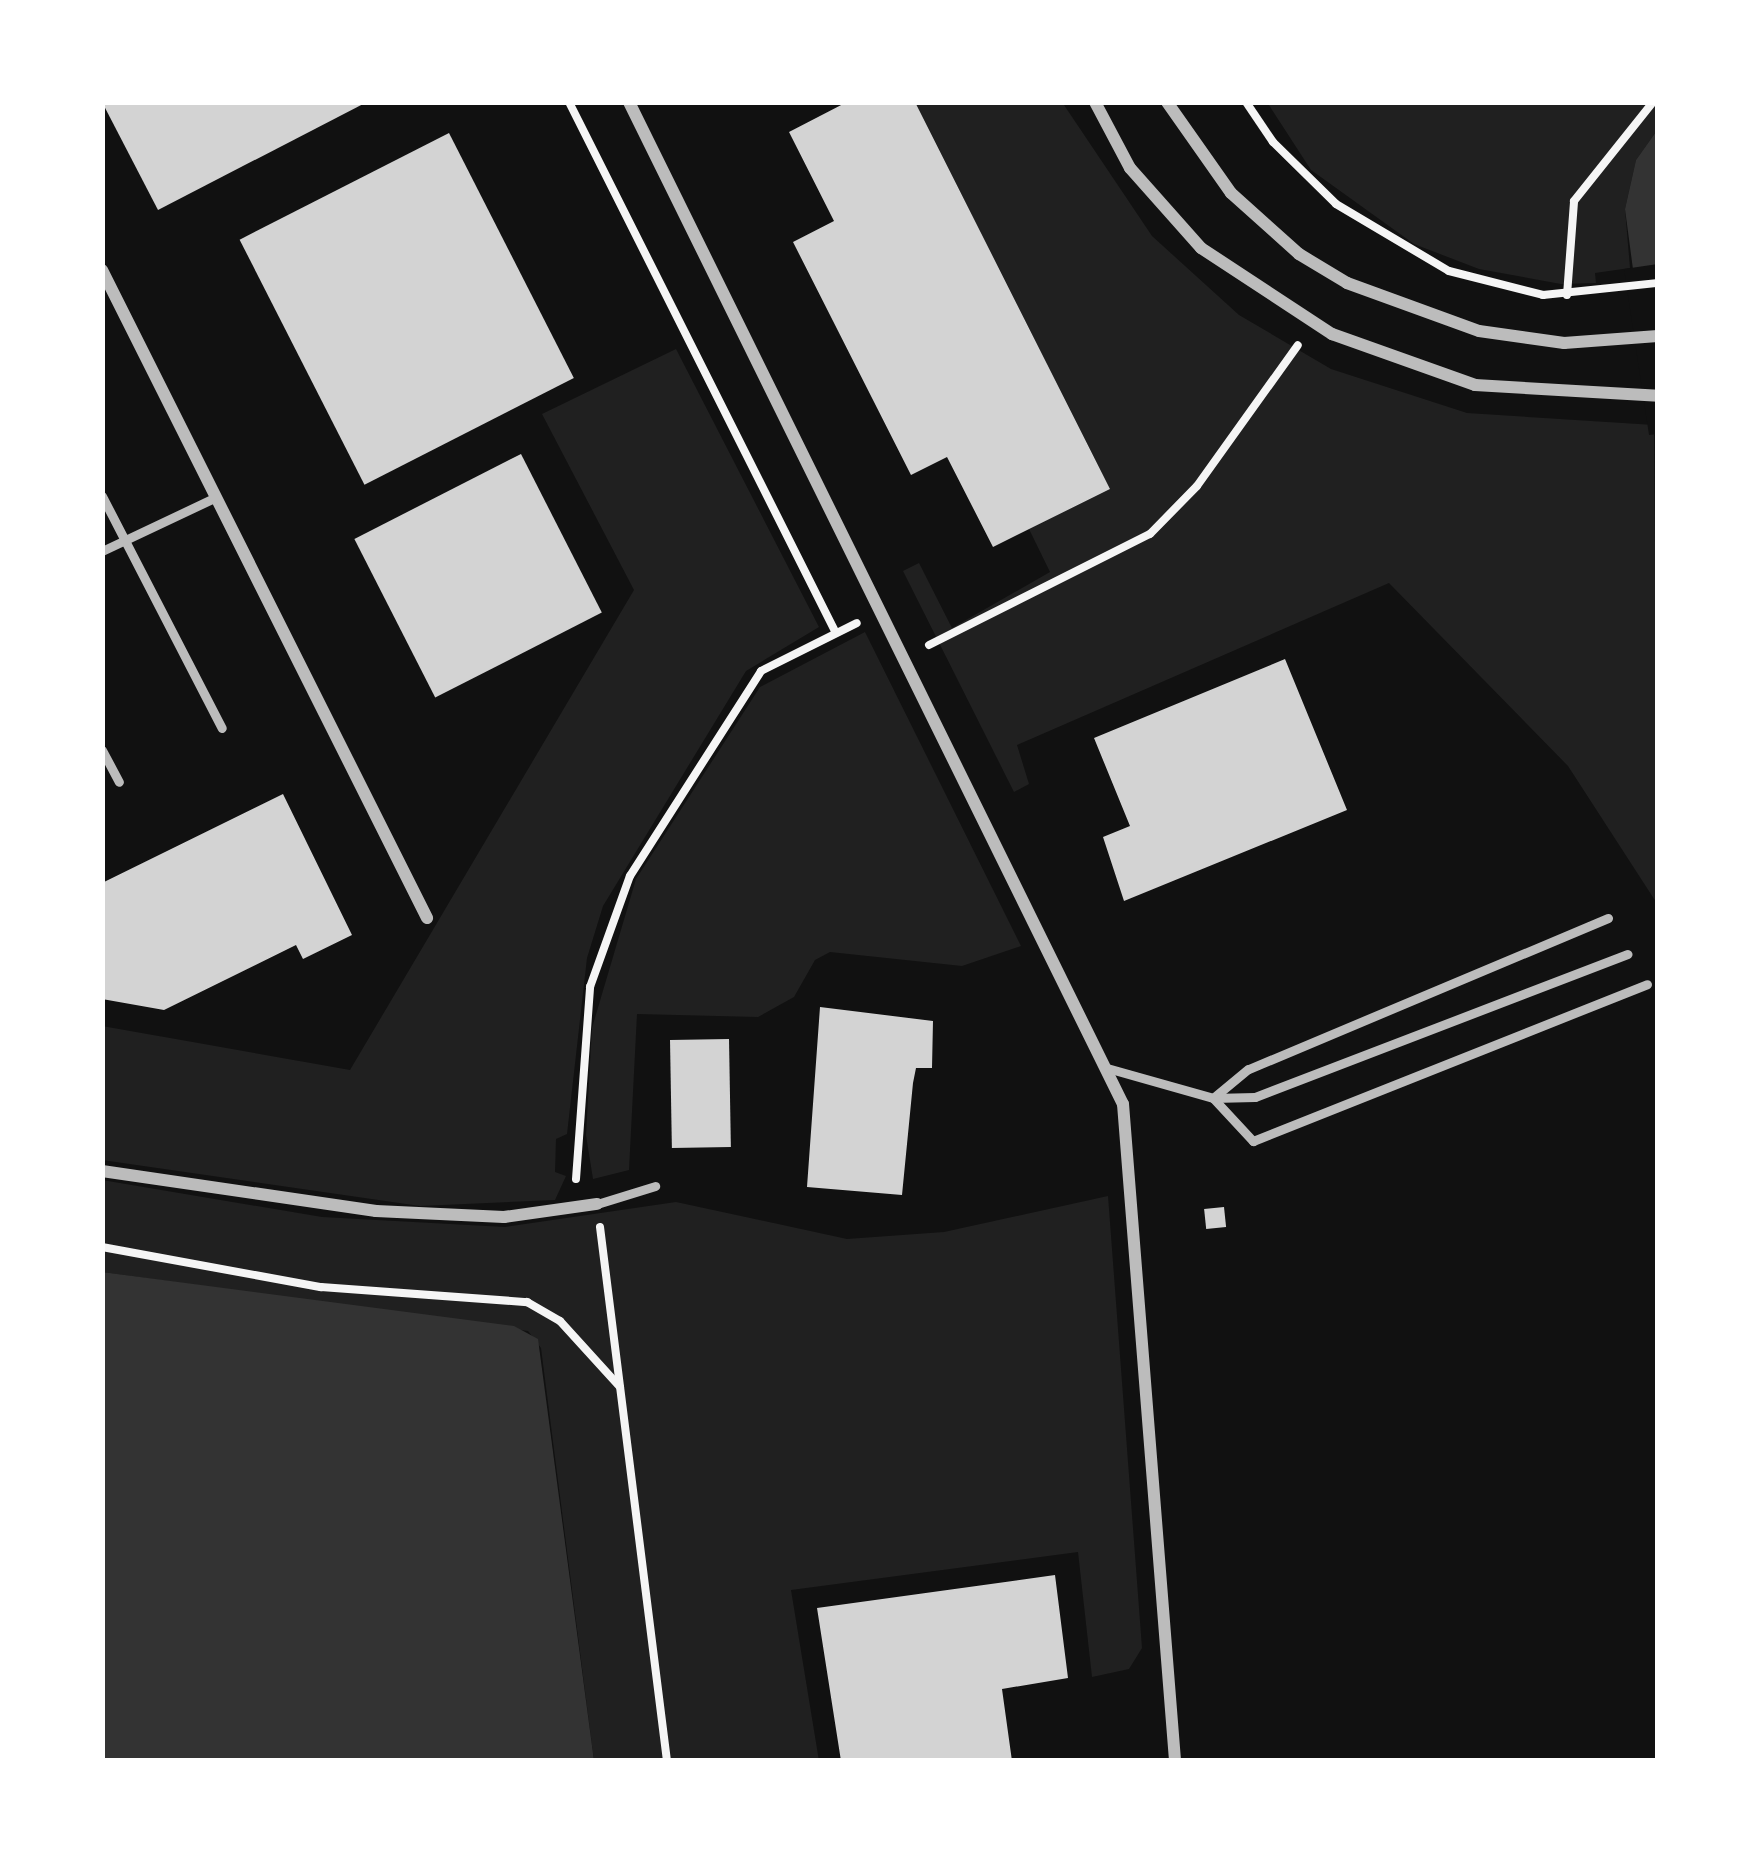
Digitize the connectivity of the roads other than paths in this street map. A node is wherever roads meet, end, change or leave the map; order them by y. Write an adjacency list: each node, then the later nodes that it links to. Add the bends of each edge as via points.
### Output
1 (629, 102): 18 (street)
2 (1095, 102): 6 (street, via 1130,168 1201,248 1312,323 1382,358 1475,385)
3 (1167, 102): 5 (street, via 1231,193 1300,254 1348,283 1459,327 1564,343)
4 (102, 270): 8 (street)
5 (1658, 336)
6 (1658, 396)
7 (102, 496): 9 (lane)
8 (216, 497): 9 (lane); 14 (street)
9 (128, 539): 10 (lane); 11 (lane)
10 (102, 551)
11 (222, 728)
12 (102, 750): 13 (lane)
13 (119, 782)
14 (427, 918)
15 (1608, 918): 19 (lane, via 1248,1069)
16 (1628, 954): 19 (lane, via 1255,1097)
17 (1647, 983): 19 (lane, via 1253,1141)
18 (1108, 1068): 19 (lane); 23 (street, via 1123,1105)
19 (1213, 1098)
20 (102, 1172): 22 (street, via 376,1211 504,1217)
21 (655, 1186): 22 (lane)
22 (597, 1204)
23 (1175, 1761)

